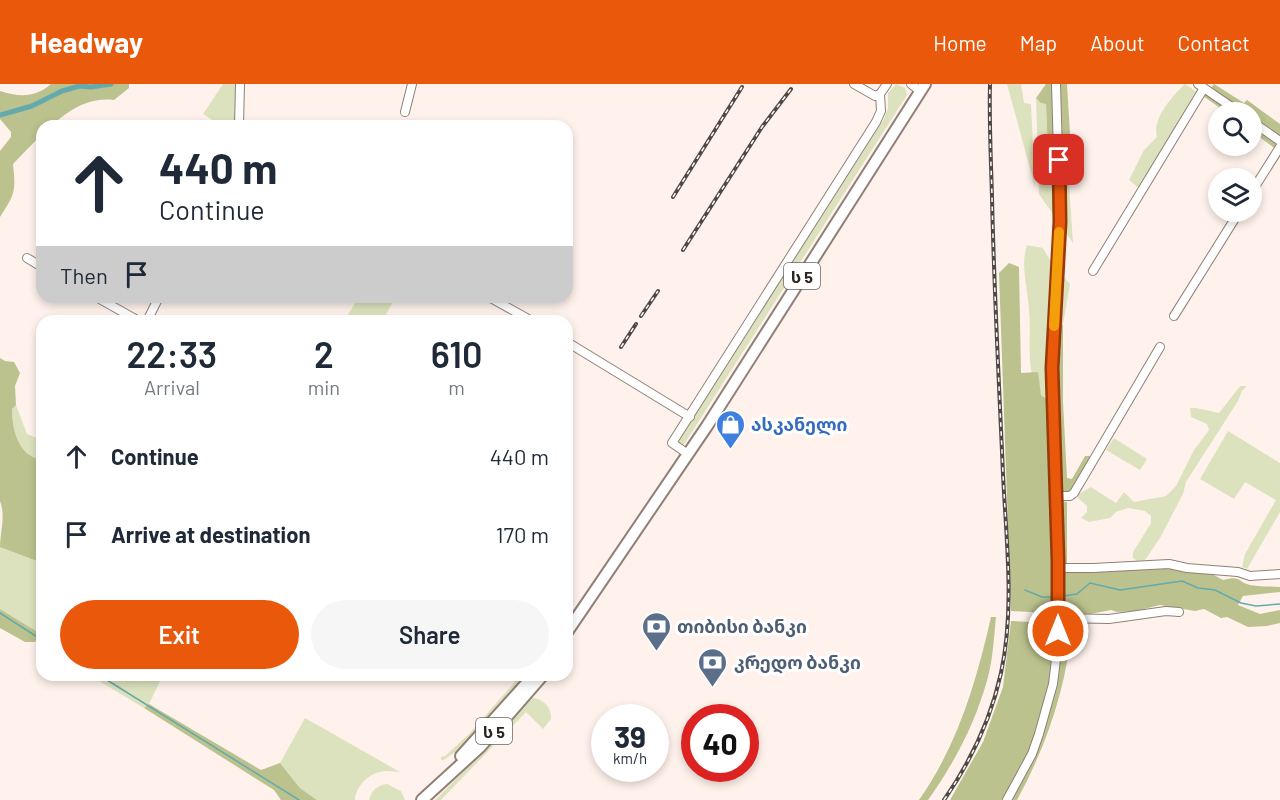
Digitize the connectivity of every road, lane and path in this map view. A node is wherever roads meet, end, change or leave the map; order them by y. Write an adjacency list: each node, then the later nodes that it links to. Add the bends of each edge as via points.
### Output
1 (240, 84): 12 (street)
2 (412, 84): 11 (street)
3 (854, 84): 9 (street, via 875,96)
4 (887, 84): 9 (street)
5 (1056, 84): 30 (street, via 1060,222 1052,368)
6 (1214, 84): 8 (street)
7 (919, 86): 29 (highway, ს 5)
8 (1204, 88): 10 (street); 20 (street)
9 (880, 94): 28 (street, via 881,111 876,122)
10 (1224, 102)
11 (405, 112)
12 (239, 120)
13 (1262, 129): 14 (street)
14 (1280, 141)
15 (1280, 147): 16 (street)
16 (1262, 176)
17 (1233, 222): 25 (street)
18 (27, 258): 19 (street)
19 (36, 263)
20 (1093, 271)
21 (107, 303): 23 (street)
22 (500, 303): 24 (street)
23 (128, 315)
24 (521, 315)
25 (1174, 316)
26 (573, 346): 28 (street)
27 (1160, 347): 30 (street, via 1074,493)
28 (690, 417): 29 (street, via 672,443)
29 (686, 457): 35 (highway, ს 5); 36 (highway, ს 5, via 668,491)
30 (1056, 496): 31 (street)
31 (1058, 568): 32 (street, via 1169,564 1250,576); 34 (street)
32 (1280, 574)
33 (1179, 612): 34 (street, via 1109,619)
34 (1058, 618): 41 (street, via 1050,700 1032,754)
35 (573, 623)
36 (573, 634)
37 (529, 681): 39 (highway, ს 5)
38 (538, 681): 39 (highway, ს 5, via 481,746)
39 (440, 782): 40 (highway, ს 5)
40 (422, 800)
41 (1007, 800)

